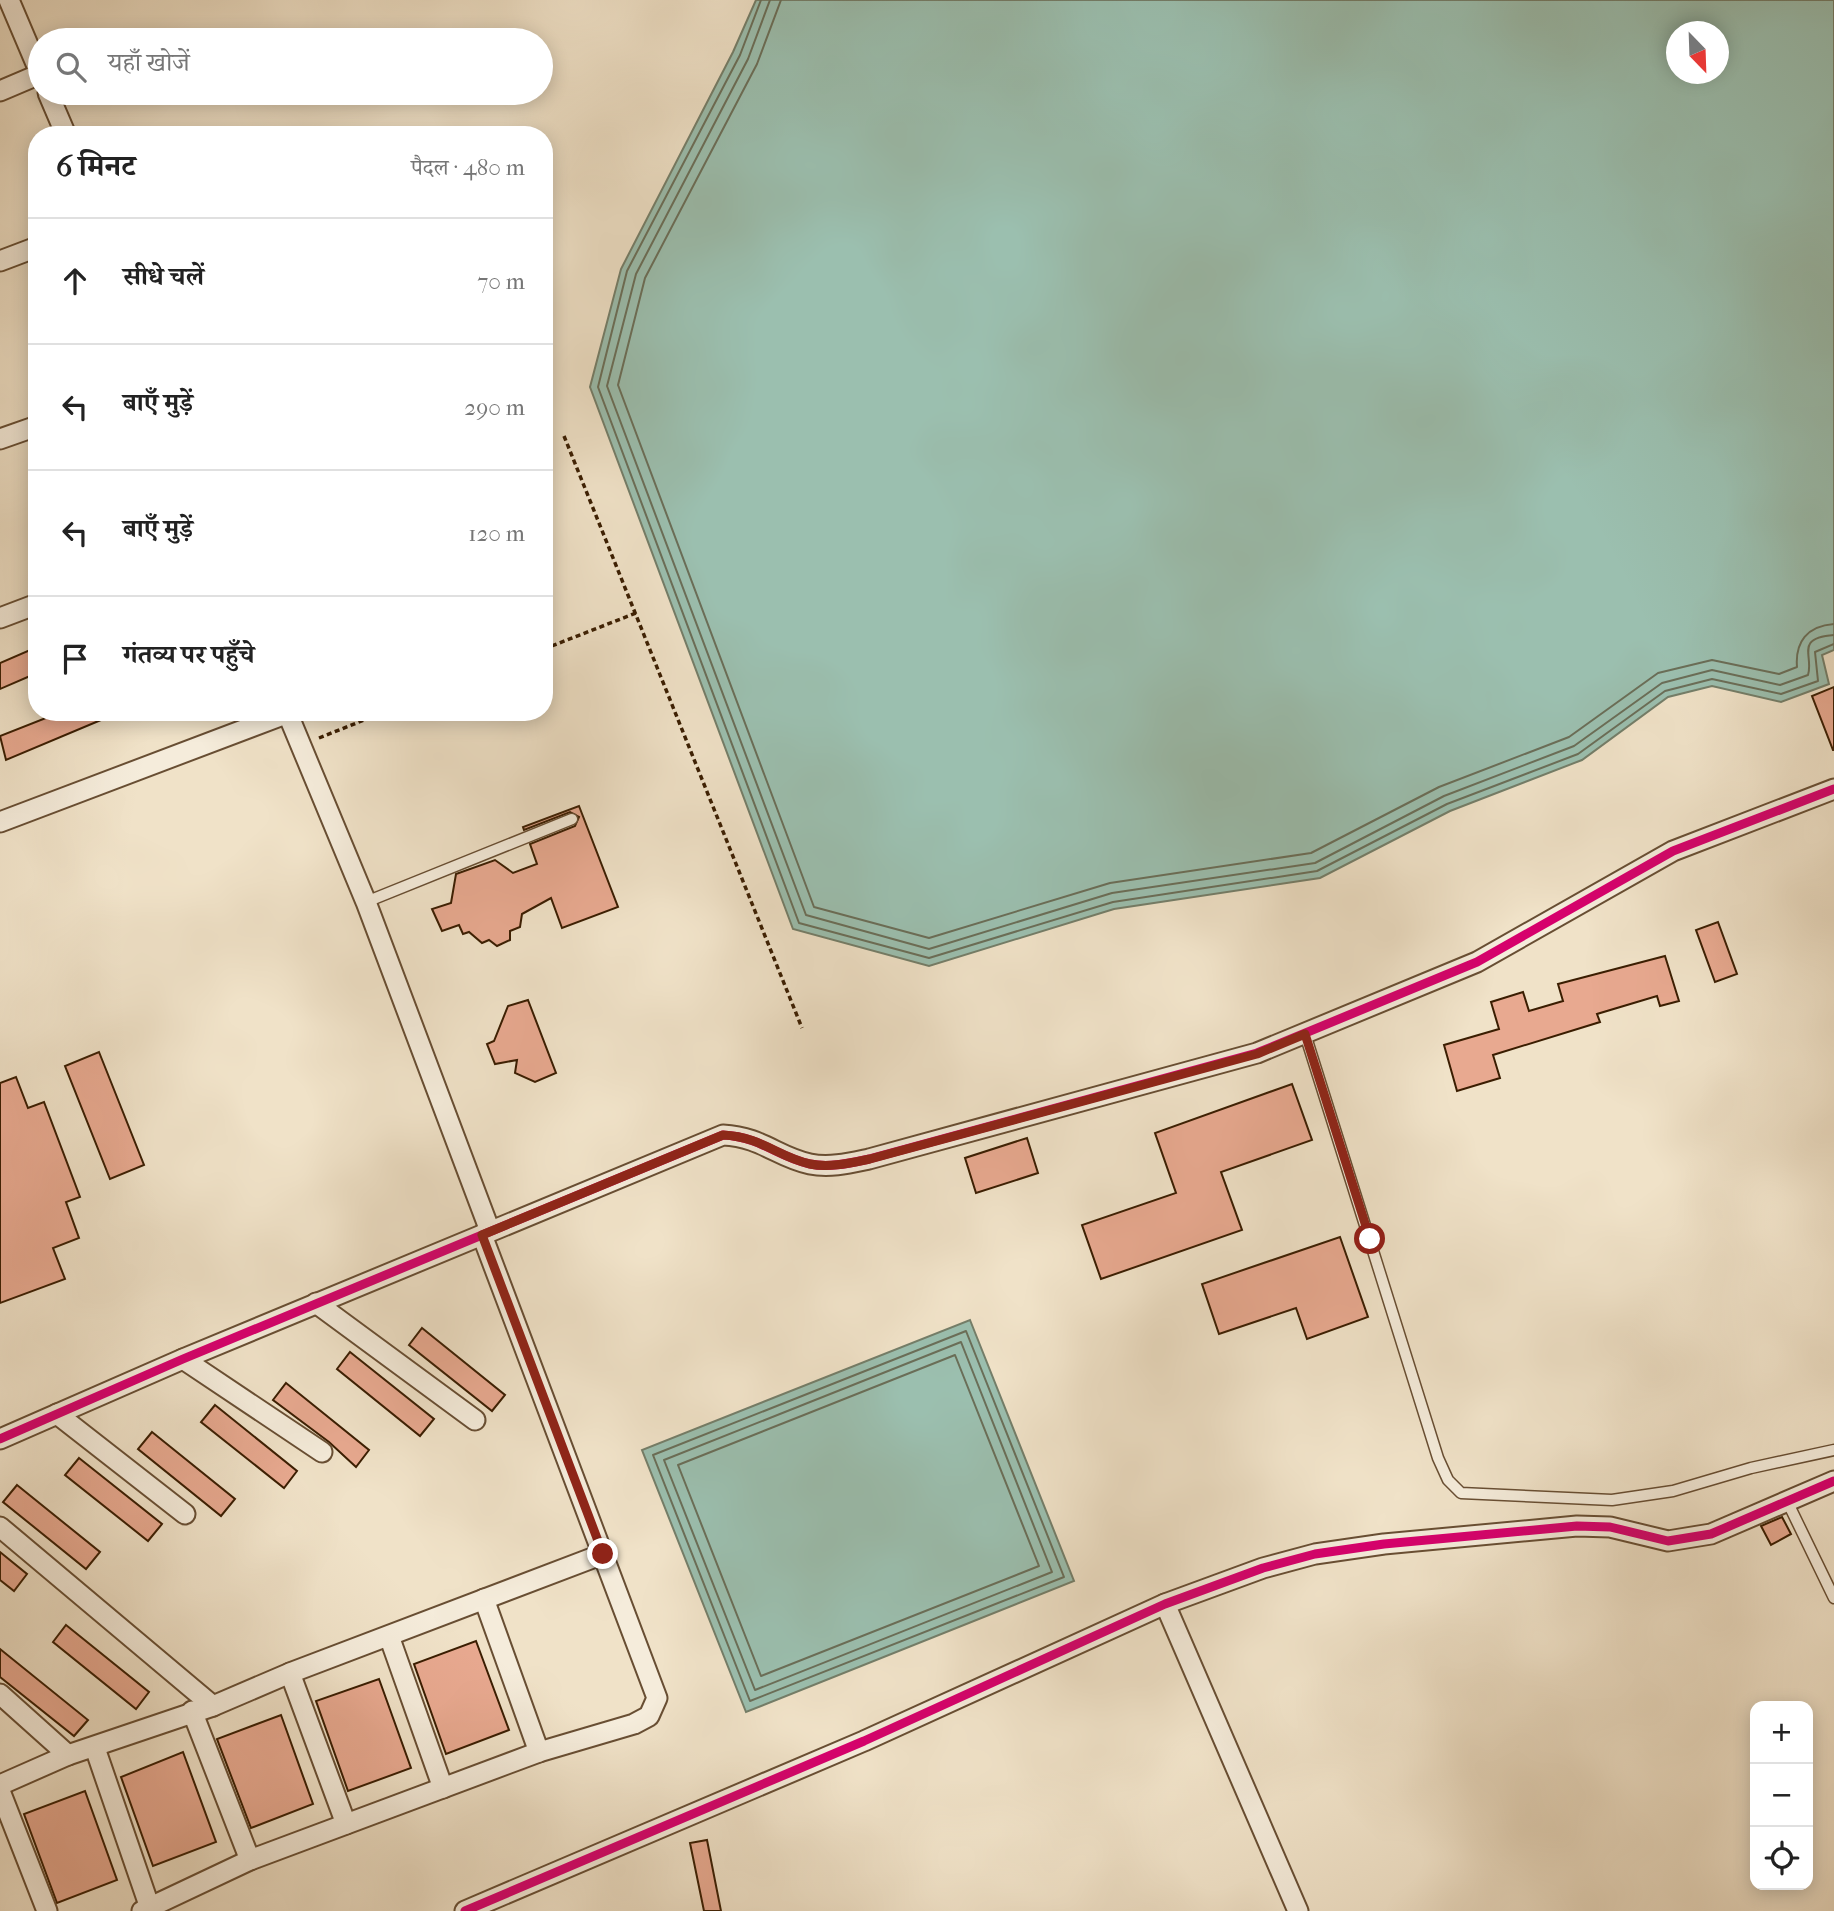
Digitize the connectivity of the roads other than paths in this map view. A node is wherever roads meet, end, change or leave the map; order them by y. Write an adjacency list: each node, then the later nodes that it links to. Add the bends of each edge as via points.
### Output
1 (9, 0): 2 (street)
2 (28, 45)
3 (28, 79): 4 (street)
4 (0, 91)
5 (53, 105): 6 (street)
6 (62, 126)
7 (28, 250): 8 (street)
8 (0, 261)
9 (28, 429): 10 (street)
10 (0, 439)
11 (28, 607): 12 (street)
12 (0, 618)
13 (267, 721): 17 (street)
14 (291, 721): 18 (street)
15 (1834, 789): 19 (street, via 1674,851 1477,962)
16 (572, 819): 18 (lane)
17 (0, 822)
18 (366, 902): 20 (street)
19 (1305, 1034): 20 (street, via 1257,1054 836,1165 809,1164 747,1136 723,1135); 26 (lane, via 1438,1458 1448,1480 1461,1493 1612,1500 1673,1491)
20 (486, 1233): 21 (street); 32 (street)
21 (316, 1303): 22 (street); 24 (street)
22 (183, 1359): 23 (street); 27 (street)
23 (57, 1414): 25 (street); 30 (street)
24 (475, 1420)
25 (0, 1439)
26 (1834, 1450)
27 (322, 1452)
28 (1834, 1481): 29 (street)
29 (1787, 1501): 33 (lane); 35 (street, via 1711,1534 1668,1541 1610,1527 1577,1526 1315,1554)
30 (185, 1514)
31 (0, 1527): 39 (street)
32 (603, 1554): 34 (street); 42 (street, via 657,1698 654,1708 634,1724)
33 (1834, 1598)
34 (484, 1599): 36 (street); 42 (street)
35 (1165, 1604): 51 (street, via 851,1746); 52 (street)
36 (389, 1636): 37 (street); 45 (street)
37 (290, 1673): 39 (street); 47 (street)
38 (0, 1694): 43 (street)
39 (214, 1706): 40 (street)
40 (192, 1711): 41 (street); 48 (street)
41 (95, 1748): 43 (street); 49 (street)
42 (539, 1752): 45 (street)
43 (68, 1755): 44 (street)
44 (0, 1785)
45 (443, 1787): 47 (street)
46 (0, 1791): 50 (street)
47 (346, 1824): 48 (street)
48 (250, 1860): 49 (street)
49 (146, 1909)
50 (47, 1911)
51 (465, 1911)
52 (1298, 1911)

